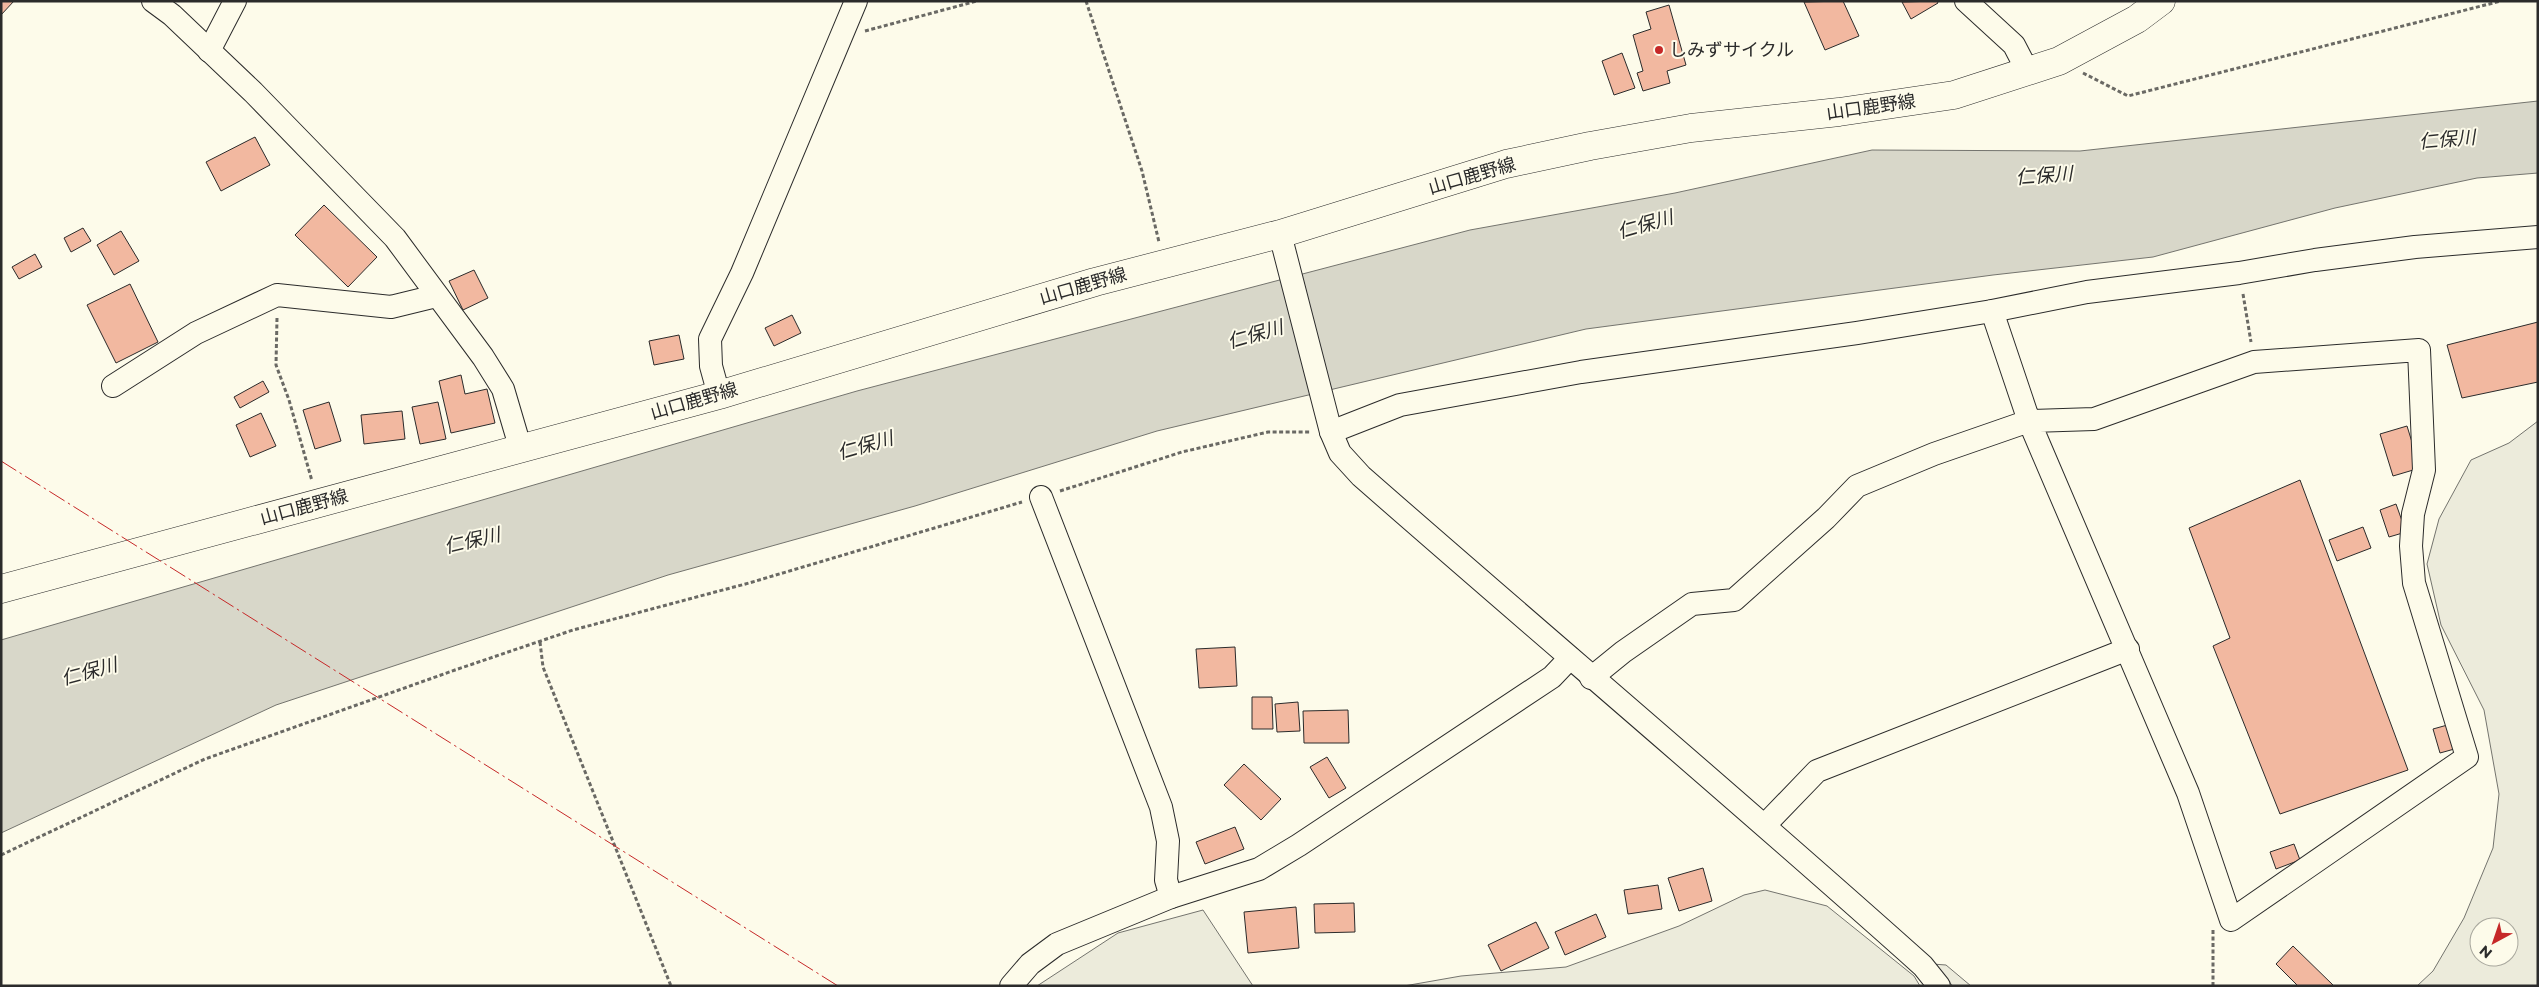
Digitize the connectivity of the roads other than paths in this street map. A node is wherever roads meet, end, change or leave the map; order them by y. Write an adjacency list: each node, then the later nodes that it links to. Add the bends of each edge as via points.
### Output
1 (153, 1): 6 (street, via 172,15)
2 (235, 1): 6 (street)
3 (856, 1): 13 (street, via 742,273 710,339 711,366)
4 (1966, 1): 7 (street, via 2014,45)
5 (2161, 1): 7 (main road, 山口鹿野線, via 2137,19 2059,61)
6 (208, 52): 10 (street, via 289,127 395,238)
7 (2028, 72): 9 (main road, 山口鹿野線, via 1954,95 1839,112 1691,128 1506,164)
8 (2538, 237): 11 (street, via 2415,246 2087,292)
9 (1283, 246): 13 (main road, 山口鹿野線, via 1164,263); 15 (street)
10 (436, 296): 12 (street, via 391,307 278,295 196,333); 16 (street, via 503,389)
11 (1992, 311): 14 (street); 15 (street, via 1581,372 1400,405)
12 (113, 386)
13 (719, 394): 16 (main road, 山口鹿野線)
14 (2029, 421): 19 (street); 19 (street, via 2094,419 2254,362 2419,350 2424,470 2413,514 2414,583 2467,757 2231,920 2188,793); 21 (street, via 1934,454 1858,486 1734,600 1692,604)
15 (1330, 427): 20 (street, via 1340,453 1362,476)
16 (520, 450): 18 (main road, 山口鹿野線)
17 (1040, 497): 23 (street, via 1161,806 1168,841 1166,880)
18 (1, 589)
19 (2128, 649): 22 (street, via 1817,771)
20 (1570, 658): 21 (street); 23 (street, via 1552,677 1259,869)
21 (1592, 678): 22 (street)
22 (1765, 825): 25 (street, via 1922,966)
23 (1171, 897): 24 (street, via 1057,944 1030,964)
24 (1011, 986)
25 (1939, 986)

